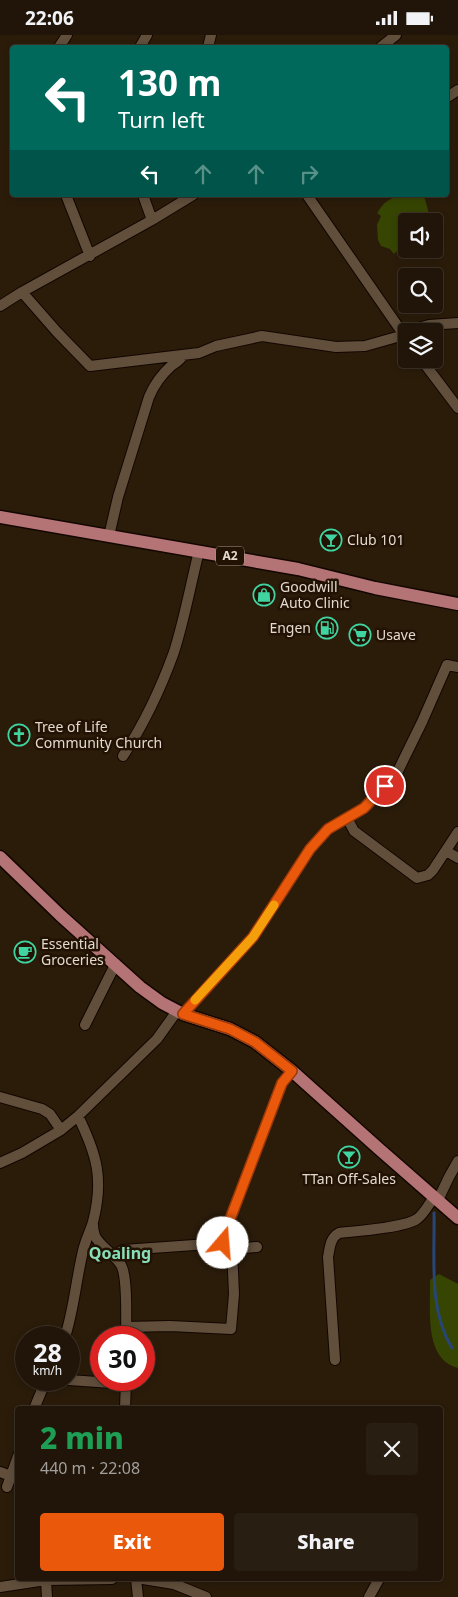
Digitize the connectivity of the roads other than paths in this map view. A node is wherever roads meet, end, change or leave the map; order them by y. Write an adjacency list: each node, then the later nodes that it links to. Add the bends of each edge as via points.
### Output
1 (396, 35): 2 (street)
2 (384, 45)
3 (67, 197): 8 (street)
4 (144, 197): 7 (street)
5 (190, 197): 7 (street)
6 (312, 197): 13 (street)
7 (152, 220): 8 (street)
8 (90, 256): 9 (street)
9 (22, 292): 10 (street); 15 (street, via 90,366)
10 (0, 306)
11 (458, 323): 12 (street)
12 (443, 324)
13 (398, 326)
14 (398, 337): 15 (street, via 365,346 336,347 262,336)
15 (183, 355): 19 (street, via 154,384)
16 (428, 368): 17 (street)
17 (458, 407)
18 (0, 517): 19 (main road, A2)
19 (109, 536): 20 (main road, A2)
20 (199, 551): 21 (main road, A2); 23 (street, via 174,652 148,713)
21 (458, 604)
22 (458, 667): 24 (street, via 447,665 396,775 364,808)
23 (123, 756)
24 (347, 818): 26 (street, via 354,831 417,879 428,875); 30 (street, via 328,829 310,849 253,937)
25 (458, 832): 26 (street)
26 (446, 851): 28 (street)
27 (0, 857): 29 (main road)
28 (458, 858)
29 (115, 965): 30 (main road, via 140,987); 31 (street)
30 (180, 1013): 32 (main road, via 230,1029 255,1042); 34 (street)
31 (85, 1025)
32 (292, 1071): 38 (main road); 41 (street, via 282,1083 241,1186)
33 (0, 1097): 35 (street, via 42,1109 50,1114)
34 (78, 1116): 35 (street); 40 (street, via 98,1164 99,1186)
35 (60, 1130): 37 (street)
36 (458, 1161): 38 (street)
37 (0, 1163)
38 (436, 1199): 39 (main road); 48 (street, via 410,1222 334,1236 328,1257)
39 (458, 1218)
40 (92, 1224): 44 (street, via 95,1236); 45 (street, via 83,1249)
41 (223, 1243): 43 (street); 44 (street, via 123,1250)
42 (257, 1247): 43 (street)
43 (232, 1249): 47 (street, via 234,1294 231,1329 170,1326)
44 (114, 1255): 46 (street, via 125,1280)
45 (69, 1326)
46 (126, 1326)
47 (155, 1328)
48 (335, 1360)
49 (41, 1391): 51 (street)
50 (125, 1391): 52 (street)
51 (35, 1406)
52 (124, 1406)
53 (15, 1465): 55 (street)
54 (0, 1472): 55 (street)
55 (11, 1476): 56 (street)
56 (8, 1487)
57 (39, 1581): 62 (street)
58 (46, 1581): 63 (street)
59 (136, 1581): 64 (street)
60 (155, 1581): 65 (street, via 174,1584)
61 (378, 1581): 66 (street)
62 (0, 1587)
63 (47, 1597)
64 (138, 1597)
65 (206, 1597)
66 (369, 1597)

